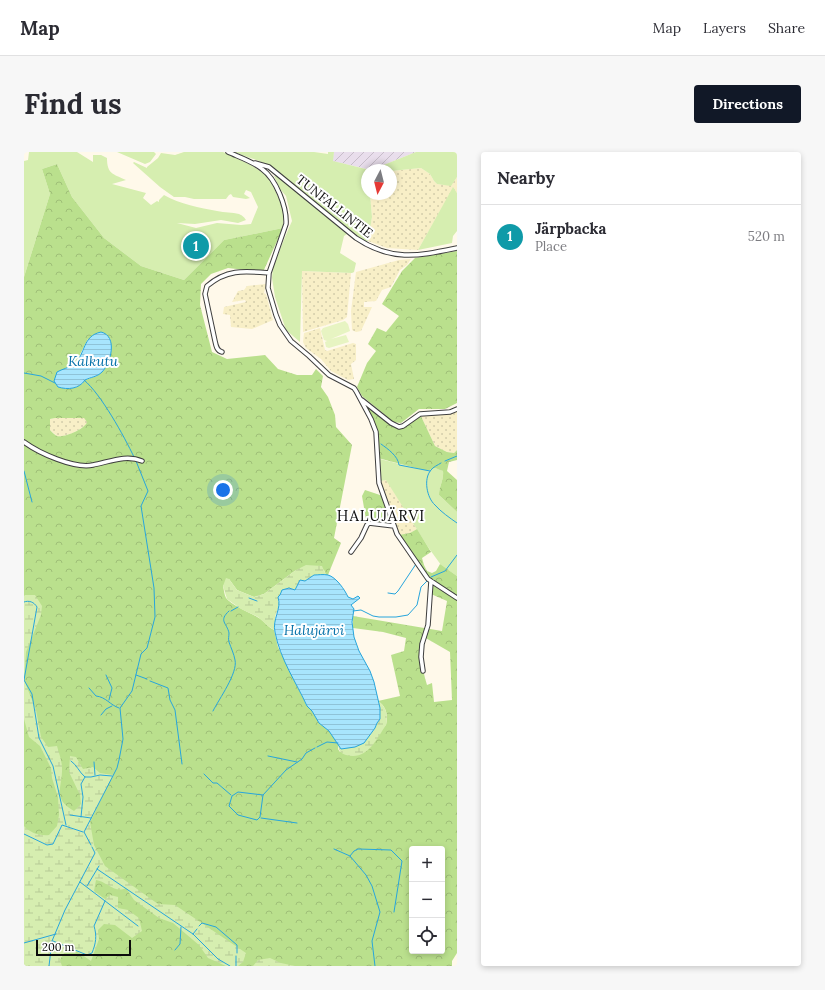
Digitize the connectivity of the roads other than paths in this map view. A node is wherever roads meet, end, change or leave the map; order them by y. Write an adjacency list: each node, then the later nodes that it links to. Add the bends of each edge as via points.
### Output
1 (228, 152): 2 (street)
2 (252, 162): 3 (street, TUNFALLINTIE, via 269,167 367,246 399,256); 4 (street, via 267,173 286,211 286,224)
3 (457, 248)
4 (269, 273): 5 (street, via 233,272 207,286 205,294 214,341); 6 (street, via 268,288 278,320 291,342 329,375 354,388)
5 (222, 352)
6 (361, 400): 7 (street, via 399,427 420,414 450,412); 10 (street, via 376,432 379,483)
7 (457, 408)
8 (24, 442): 9 (street, via 64,461 83,465 123,459)
9 (142, 461)
10 (394, 526): 11 (street, via 369,523); 12 (street)
11 (351, 552)
12 (431, 581): 13 (street); 14 (street, via 428,625 422,644)
13 (457, 598)
14 (423, 671)

